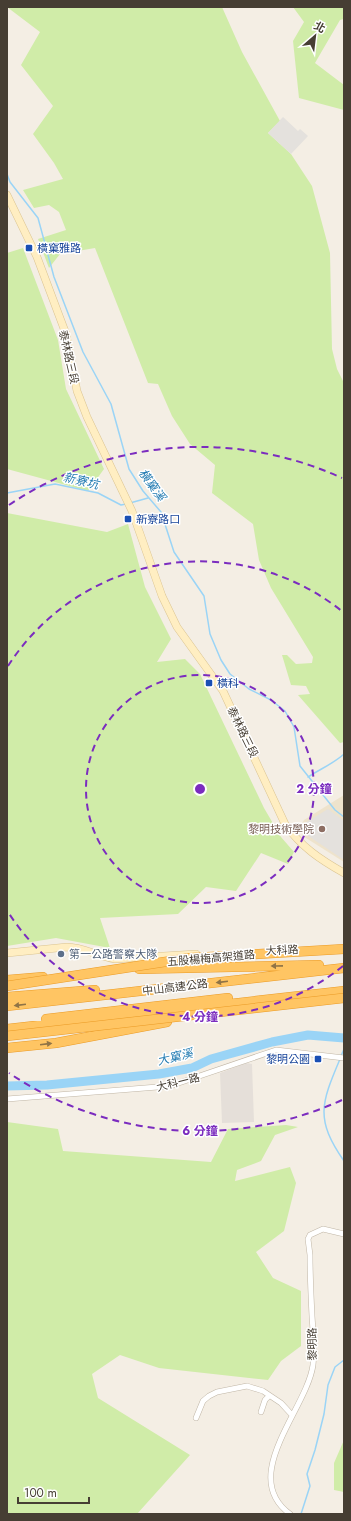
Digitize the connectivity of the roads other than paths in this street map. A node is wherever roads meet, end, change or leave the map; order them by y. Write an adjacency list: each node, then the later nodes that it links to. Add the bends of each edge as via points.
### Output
1 (7, 195): 2 (main road, 泰林路三段, via 37,257 66,334 77,391 87,417 131,510 176,627 223,691 285,824 311,853)
2 (344, 873)
3 (344, 948): 4 (main road, 大科路, via 163,955 115,960 75,947); 8 (highway, 五股楊梅高架道路, bridge, via 203,957)
4 (7, 953)
5 (344, 966): 6 (highway, one-way to 6, via 117,969); 9 (highway, 中山高速公路, one-way to 9)
6 (7, 980)
7 (344, 985): 15 (highway, 中山高速公路)
8 (7, 986)
9 (156, 989): 11 (highway); 14 (highway, 中山高速公路, one-way to 14)
10 (344, 991): 13 (highway)
11 (7, 996)
12 (344, 998): 17 (highway, bridge)
13 (272, 999): 16 (highway); 18 (highway, one-way to 13, via 56,1043)
14 (7, 1006)
15 (7, 1023)
16 (7, 1029)
17 (7, 1036)
18 (7, 1048)
19 (341, 1058): 20 (street, 大科一路, via 276,1050 170,1086)
20 (7, 1099)
21 (344, 1234): 24 (street, 黎明路, via 318,1230 308,1239 313,1363 308,1383)
22 (269, 1396): 23 (street); 24 (street, via 281,1403); 25 (street, via 263,1390 247,1386 217,1392 203,1401)
23 (261, 1412)
24 (292, 1415): 26 (street, 黎明路, via 273,1460 270,1481 274,1496)
25 (196, 1418)
26 (290, 1514)

